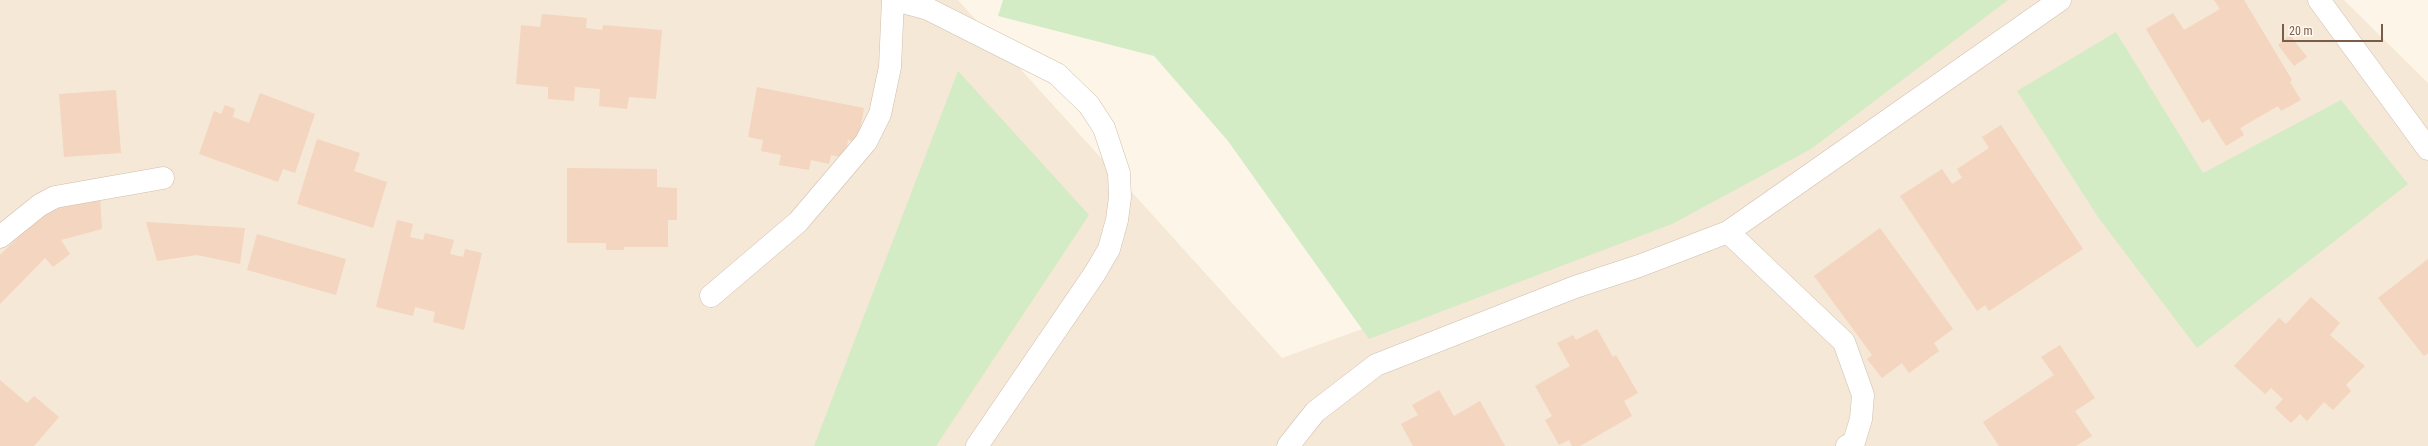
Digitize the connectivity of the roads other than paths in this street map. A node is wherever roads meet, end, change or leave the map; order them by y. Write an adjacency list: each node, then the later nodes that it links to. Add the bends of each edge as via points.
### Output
1 (894, 0): 4 (street); 9 (street, via 890,67 880,114 866,142 798,222)
2 (2060, 0): 7 (street)
3 (2319, 0): 5 (street)
4 (928, 5): 10 (street, via 1057,74 1089,105 1104,128 1119,173 1120,197 1117,220 1109,249)
5 (2428, 149)
6 (163, 178): 8 (street, via 55,197 40,204)
7 (1728, 232): 11 (street, via 1575,287 1376,365 1315,412); 12 (street, via 1844,342 1863,395 1861,419 1854,442)
8 (0, 237)
9 (711, 296)
10 (977, 446)
11 (1288, 446)
12 (1847, 446)

